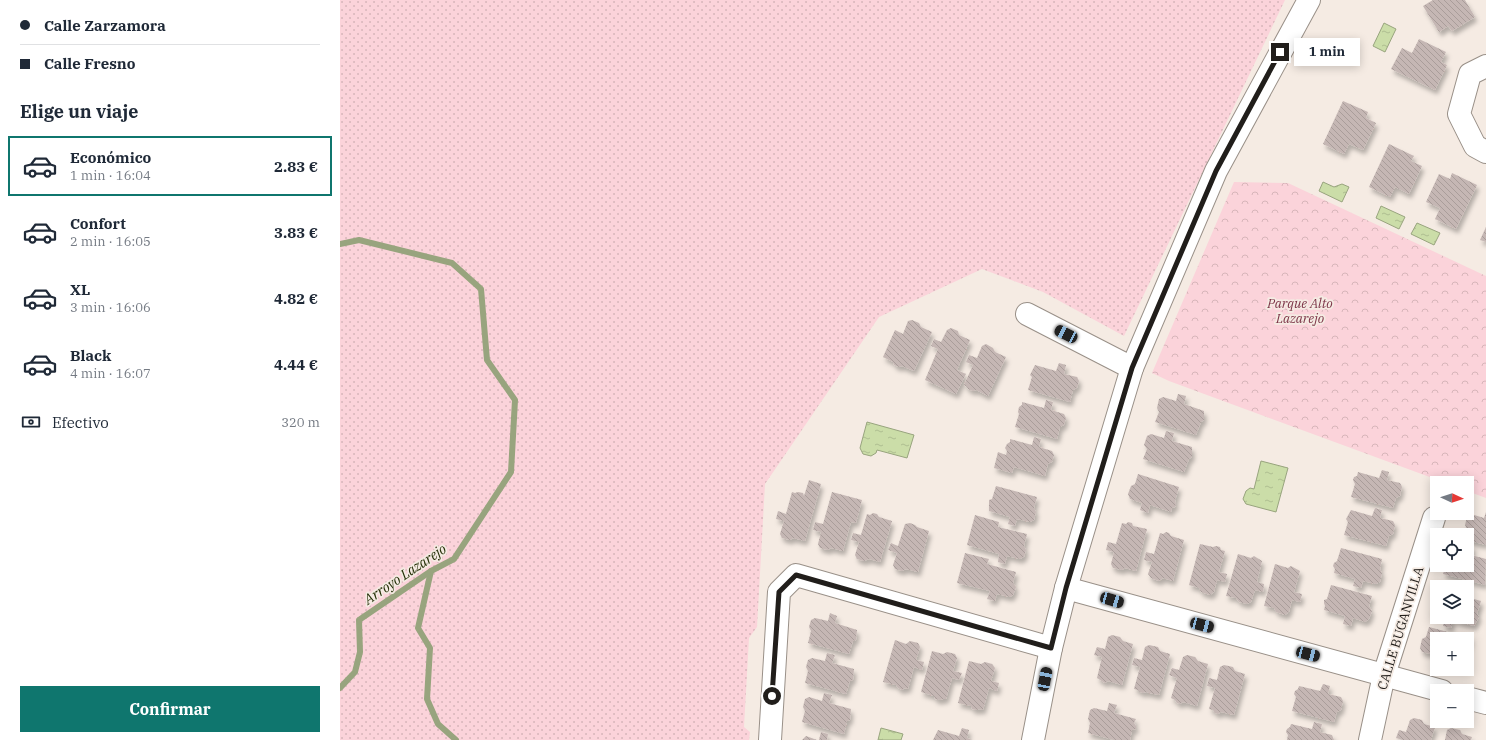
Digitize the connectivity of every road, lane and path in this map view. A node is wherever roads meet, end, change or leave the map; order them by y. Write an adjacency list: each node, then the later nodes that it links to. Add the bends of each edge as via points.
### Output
1 (1309, 0): 5 (street, via 1216,171)
2 (1486, 66): 3 (street, via 1470,74 1459,114 1474,146)
3 (1486, 152)
4 (1027, 314): 5 (street)
5 (1132, 368): 7 (street)
6 (1433, 520): 9 (street, CALLE BUGANVILLA)
7 (1066, 588): 8 (street); 9 (street)
8 (1051, 648): 13 (street, via 796,575 779,592); 14 (street)
9 (1384, 675): 10 (street); 15 (street, CALLE BUGANVILLA)
10 (1430, 688)
11 (1474, 700): 12 (street)
12 (1486, 703)
13 (770, 740)
14 (1033, 740)
15 (1370, 740)

